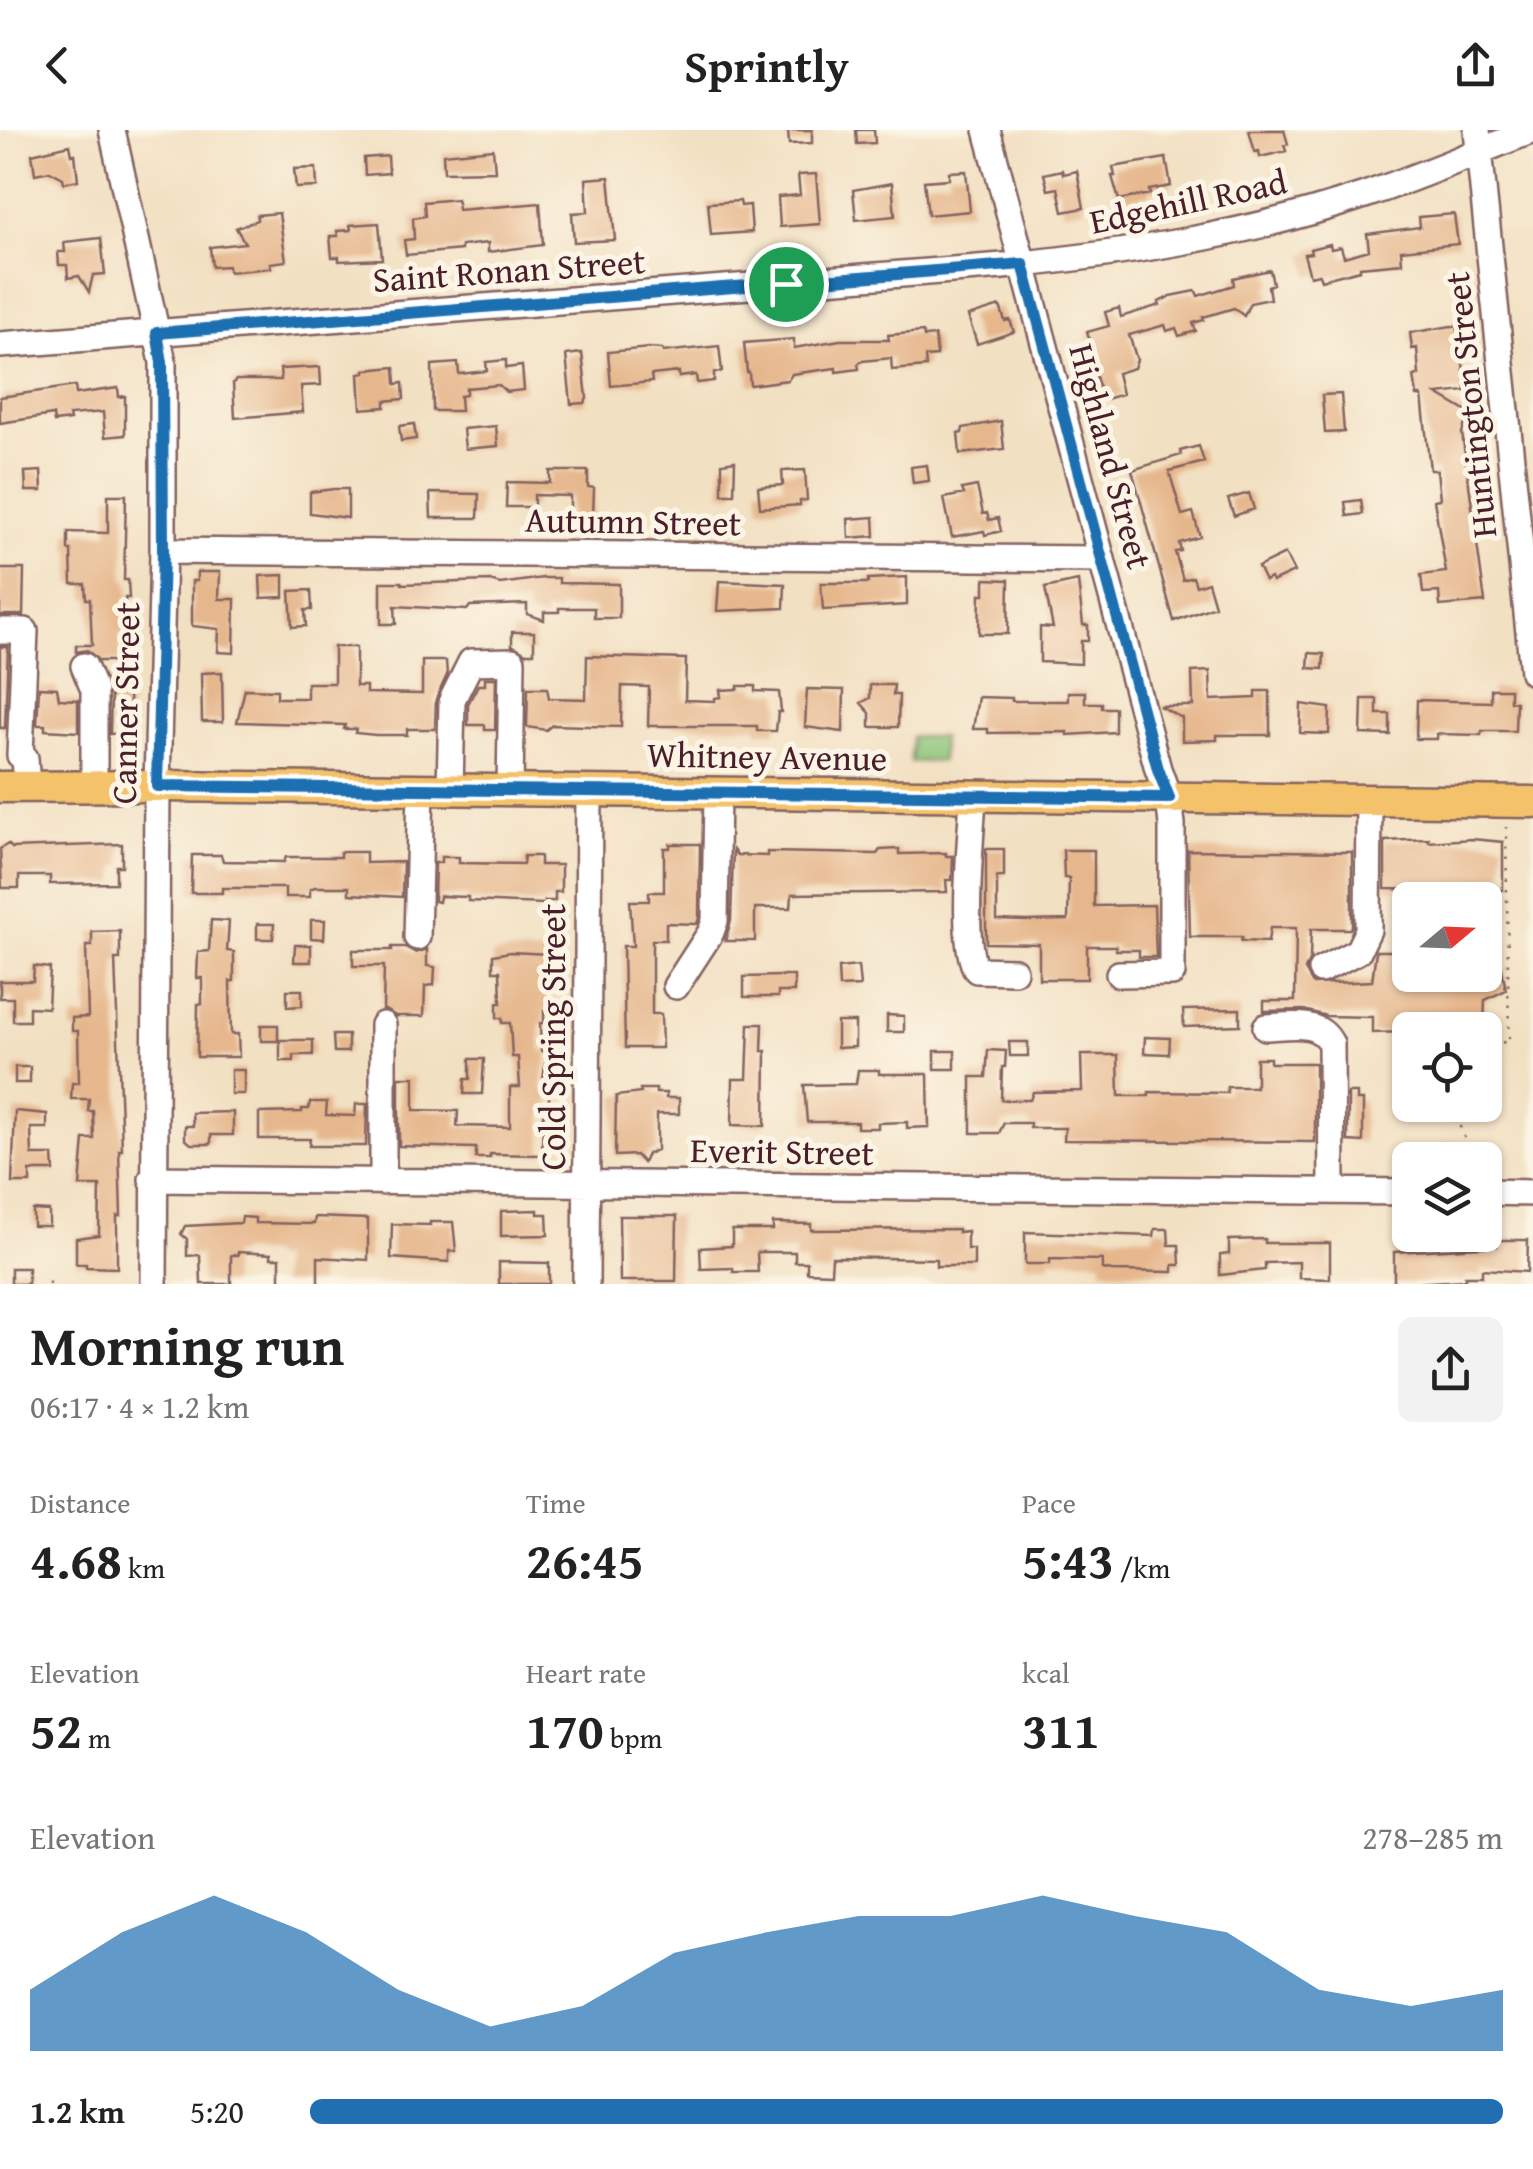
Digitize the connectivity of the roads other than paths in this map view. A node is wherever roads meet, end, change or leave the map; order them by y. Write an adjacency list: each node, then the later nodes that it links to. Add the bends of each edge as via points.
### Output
1 (112, 130): 6 (street, Canner Street)
2 (986, 130): 5 (street, Highland Street)
3 (1533, 130): 4 (street, Edgehill Road)
4 (1478, 141): 5 (street, Edgehill Road, via 1363,196 1256,227 1134,252); 13 (street, Huntington Street)
5 (1023, 264): 6 (street, Saint Ronan Street); 9 (street, Highland Street)
6 (157, 333): 7 (street, Saint Ronan Street); 8 (street, Canner Street)
7 (0, 345)
8 (163, 551): 9 (street, Autumn Street); 16 (street, Canner Street)
9 (1102, 559): 22 (street, Highland Street)
10 (0, 631): 14 (street, via 25,631)
11 (34, 650): 14 (street, via 30,753)
12 (84, 666): 15 (street, via 94,690)
13 (1533, 672)
14 (18, 778): 15 (main road, Whitney Avenue)
15 (94, 786): 16 (main road, Whitney Avenue)
16 (157, 786): 17 (main road, Whitney Avenue); 32 (street, Canner Street)
17 (435, 789): 18 (main road, Whitney Avenue); 18 (street, via 452,700 471,662 512,661); 25 (street)
18 (510, 790): 19 (main road, Whitney Avenue)
19 (589, 791): 20 (main road, Whitney Avenue); 34 (street, Cold Spring Street)
20 (716, 793): 21 (main road, Whitney Avenue); 29 (street, via 714,921)
21 (974, 796): 22 (main road, Whitney Avenue); 27 (street, via 970,954 977,970)
22 (1169, 798): 23 (main road, Whitney Avenue); 28 (street, Highland Street, via 1172,973)
23 (1369, 800): 24 (main road, Whitney Avenue); 26 (street, via 1368,930 1358,950)
24 (1533, 802)
25 (417, 938)
26 (1321, 970)
27 (1014, 971)
28 (1119, 974)
29 (676, 986)
30 (383, 1025): 33 (street)
31 (1266, 1027): 36 (street, via 1316,1026 1331,1044)
32 (152, 1179): 33 (street, Everit Street); 39 (street, Canner Street)
33 (383, 1182): 34 (street, Everit Street)
34 (586, 1185): 36 (street, Everit Street); 40 (street, Cold Spring Street)
35 (1502, 1186): 38 (street)
36 (1332, 1191): 37 (street, Everit Street)
37 (1392, 1192)
38 (1533, 1193)
39 (154, 1284)
40 (586, 1284)

